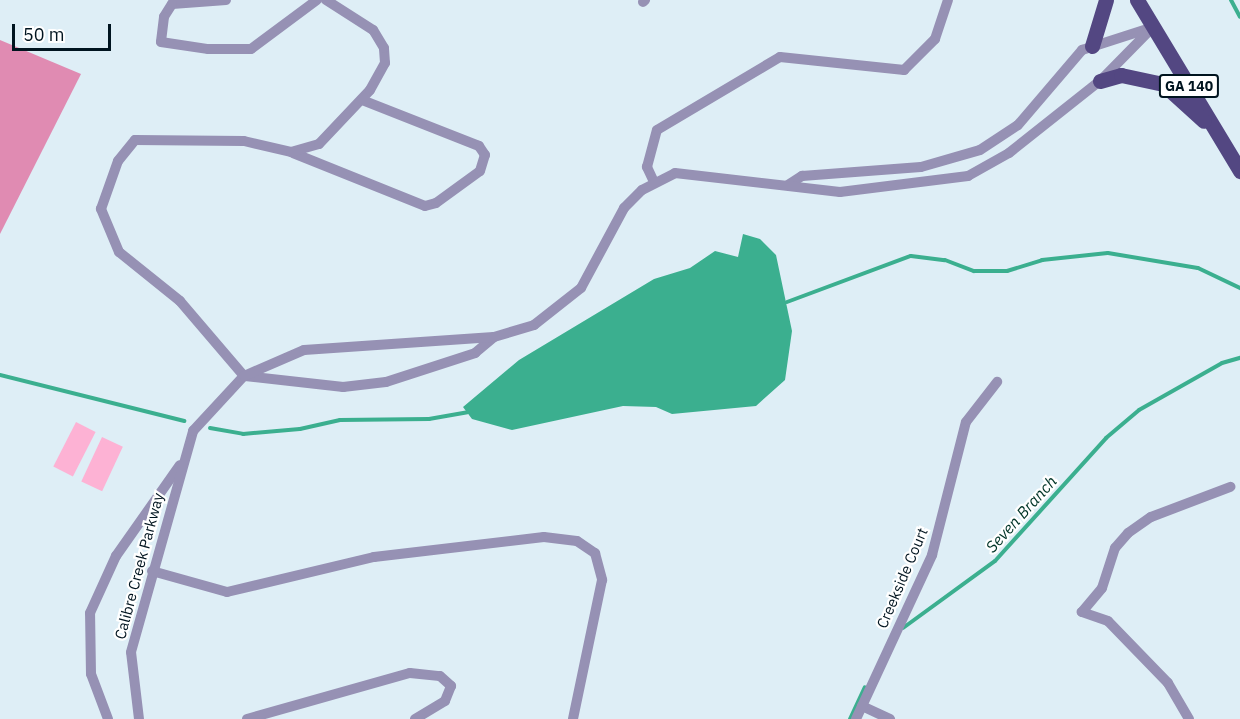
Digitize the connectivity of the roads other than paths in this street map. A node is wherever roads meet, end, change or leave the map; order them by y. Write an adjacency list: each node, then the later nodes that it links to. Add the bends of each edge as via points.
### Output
1 (226, 0): 2 (street, via 172,4 164,16 161,42 208,49 251,49)
2 (317, 0)
3 (326, 0): 10 (street, via 373,30 384,48 382,74)
4 (948, 0): 17 (street, via 935,39 904,70 780,57 657,130 647,167)
5 (1106, 0): 8 (main road)
6 (1137, 0): 7 (main road, GA 140)
7 (1153, 27): 8 (street, Calibre Creek Parkway); 9 (street, Calibre Creek Parkway); 12 (main road, GA 140)
8 (1092, 46): 11 (street, Calibre Creek Parkway, via 1082,50)
9 (1100, 81): 12 (main road, via 1121,75 1163,84); 13 (street, Calibre Creek Parkway)
10 (362, 100): 14 (street, via 319,144); 14 (street, via 479,146 485,155 480,171 436,203 425,206)
11 (1018, 125): 13 (street); 16 (street, Calibre Creek Parkway, via 954,161)
12 (1217, 132): 15 (main road, GA 140)
13 (1028, 139): 19 (street, Calibre Creek Parkway, via 968,176)
14 (291, 152): 21 (street, via 244,141 135,140 118,161 101,209 119,252 180,301)
15 (1240, 171)
16 (839, 173): 18 (street, Calibre Creek Parkway, via 802,176); 19 (street)
17 (654, 182): 18 (street, Calibre Creek Parkway, via 688,172); 20 (street, Calibre Creek Parkway, via 624,208 591,273 568,302 534,325)
18 (788, 185): 19 (street, Calibre Creek Parkway, via 803,191)
19 (840, 192)
20 (494, 337): 21 (street, Calibre Creek Parkway, via 304,350); 21 (street, Calibre Creek Parkway, via 475,353 387,382 343,387)
21 (244, 376): 23 (street, Calibre Creek Parkway, via 193,431)
22 (996, 382): 26 (street, Creekside Court, via 966,422 932,555)
23 (185, 457): 25 (street, Calibre Creek Parkway); 27 (street, Calibre Creek Parkway, via 116,556 90,613 92,674)
24 (1230, 487): 34 (street, via 1151,517 1128,532 1115,548 1102,588 1082,612 1108,621 1168,683)
25 (152, 571): 28 (street, Calibre Creek Parkway, via 131,652); 31 (street, via 227,592 374,557 544,537 577,541 595,553 602,580)
26 (862, 706): 32 (street, Creekside Court); 33 (street)
27 (108, 719)
28 (139, 719)
29 (247, 719): 30 (street, via 410,673 440,676 451,686 444,701)
30 (415, 719)
31 (573, 719)
32 (856, 719)
33 (890, 719)
34 (1190, 719)

